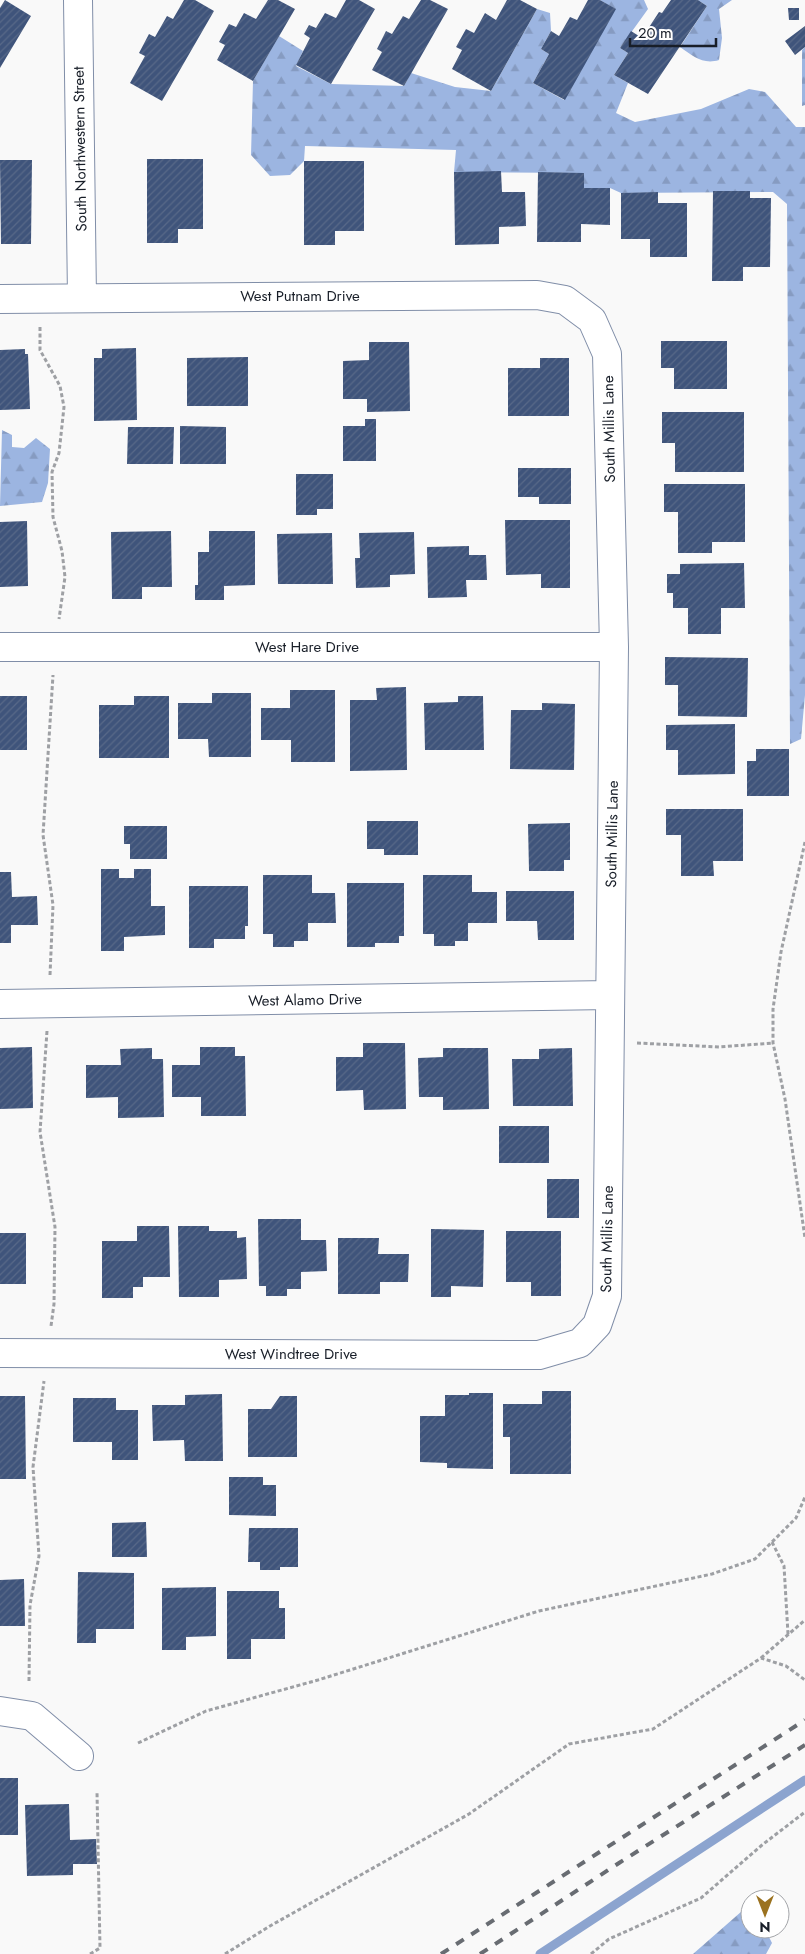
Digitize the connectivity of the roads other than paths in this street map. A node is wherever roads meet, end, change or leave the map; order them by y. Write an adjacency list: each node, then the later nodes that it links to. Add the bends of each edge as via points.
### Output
1 (78, 0): 2 (street, South Northwestern Street)
2 (82, 298): 3 (street, West Putnam Drive); 4 (street, West Putnam Drive, via 537,295 565,300)
3 (0, 299)
4 (592, 320): 6 (street, South Millis Lane, via 607,354)
5 (0, 647): 6 (street, West Hare Drive)
6 (614, 647): 7 (street, South Millis Lane)
7 (610, 995): 8 (street, West Alamo Drive); 9 (street, South Millis Lane, via 607,1296 597,1325)
8 (0, 1004)
9 (580, 1344): 10 (street, West Windtree Drive, via 539,1356)
10 (0, 1353)
11 (0, 1711): 12 (street, via 32,1716)
12 (79, 1756)

